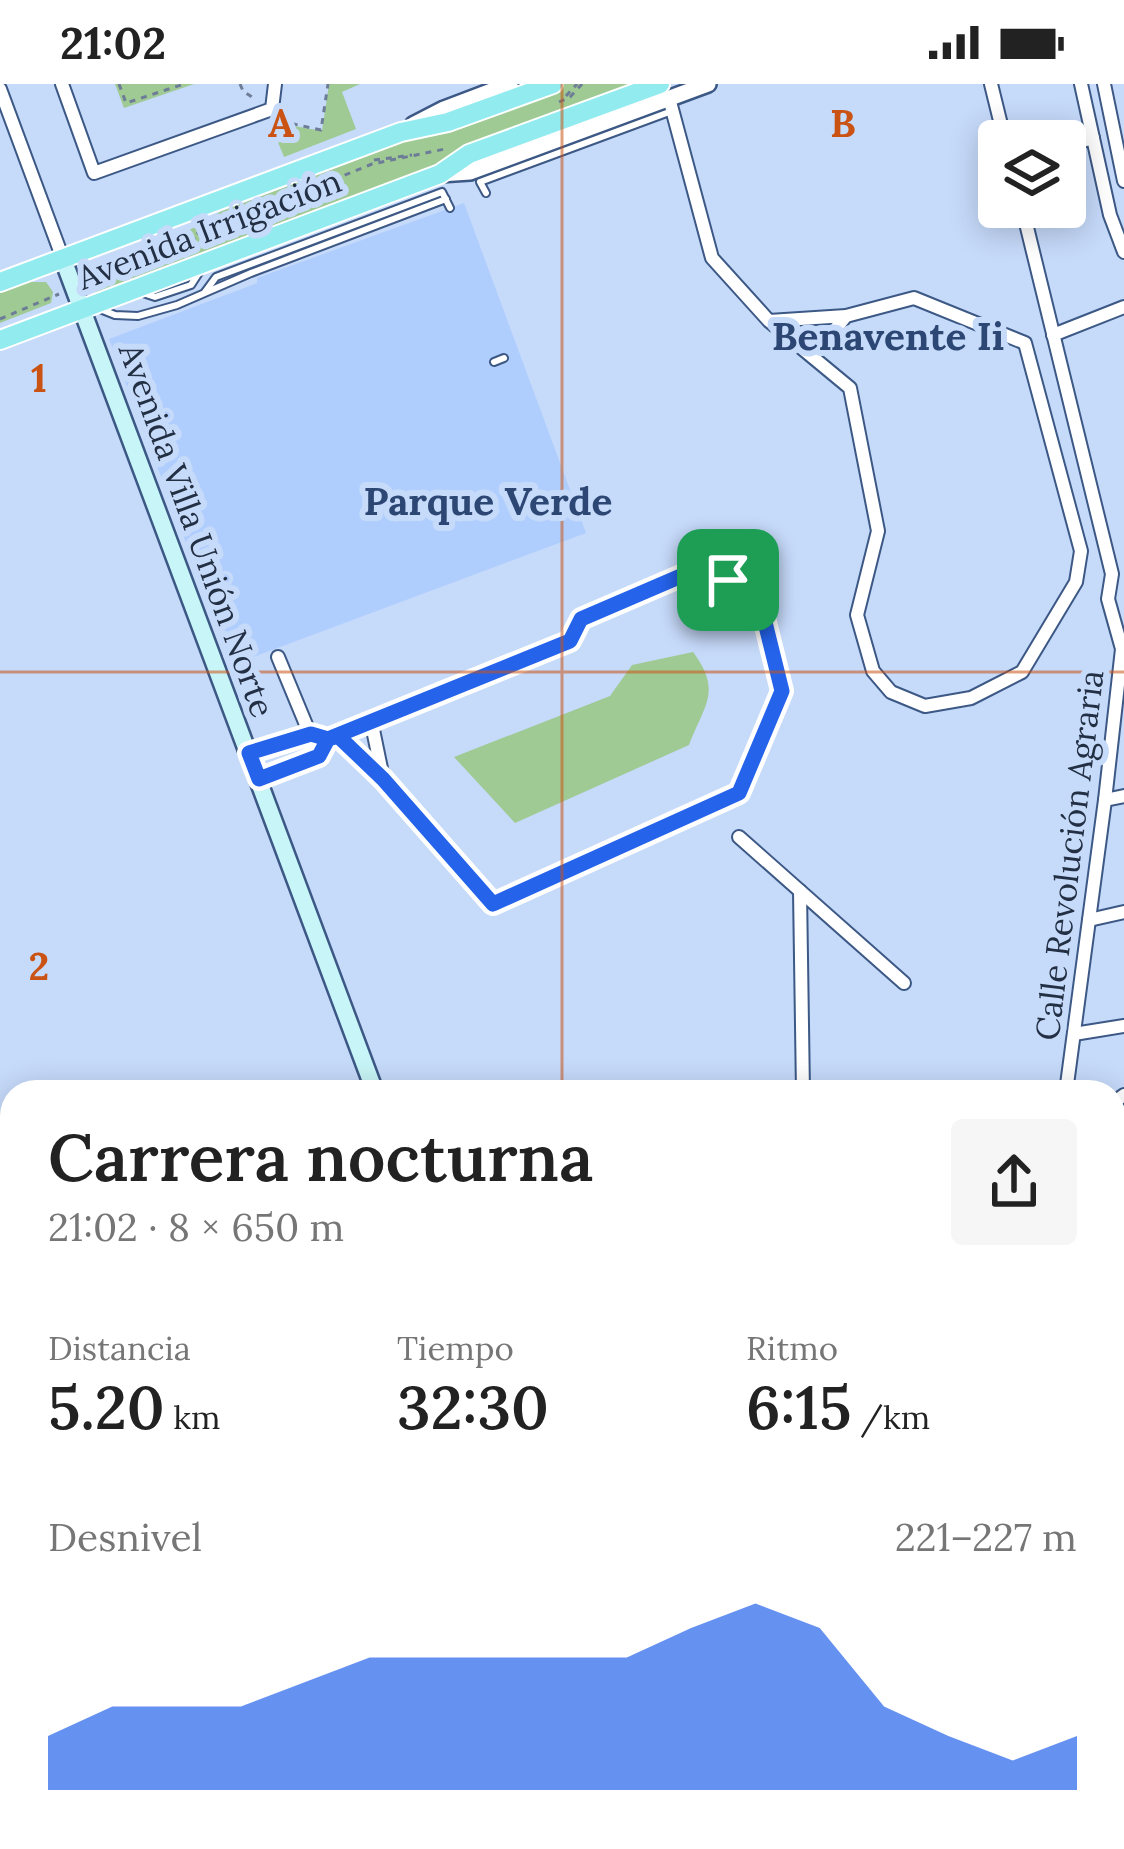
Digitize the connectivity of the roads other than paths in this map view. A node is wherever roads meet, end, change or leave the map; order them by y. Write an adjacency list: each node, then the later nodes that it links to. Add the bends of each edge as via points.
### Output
1 (62, 84): 2 (street, via 94,173 272,109)
2 (275, 84)
3 (553, 84): 12 (main road, Avenida Irrigación)
4 (708, 84): 10 (street, Avenida Irrigación)
5 (991, 84): 11 (street)
6 (1081, 84): 13 (street)
7 (1104, 84): 15 (street)
8 (498, 86): 12 (street, Avenida Irrigación)
9 (0, 89): 22 (street)
10 (667, 98): 16 (lane, via 480,182); 25 (main road, Avenida Irrigación, via 469,154 440,174); 28 (street, via 712,258)
11 (1000, 120)
12 (401, 132): 22 (main road, Avenida Irrigación)
13 (1093, 138): 14 (street); 19 (street)
14 (1086, 140)
15 (1124, 181)
16 (487, 193)
17 (426, 197): 18 (lane); 18 (lane, via 442,191 448,203); 24 (lane, via 216,277)
18 (436, 208): 24 (lane)
19 (1117, 213): 21 (street)
20 (1027, 228): 29 (street, Calle Revolución Agraria)
21 (1124, 252)
22 (63, 259): 23 (main road, Avenida Irrigación); 25 (main road, Avenida Villa Unión Norte)
23 (0, 283)
24 (203, 295): 25 (lane, via 138,316)
25 (87, 307): 30 (main road, Avenida Irrigación); 40 (main road, Avenida Villa Unión Norte)
26 (1124, 307): 29 (street)
27 (846, 316): 28 (street); 31 (street); 31 (street, via 914,298 1025,344 1082,551 1076,582 1022,672 971,698 926,706 891,692 873,671 857,615 878,531 850,388)
28 (769, 321): 31 (street)
29 (1053, 335): 34 (street, Calle Revolución Agraria)
30 (0, 340)
31 (813, 357)
32 (504, 358): 33 (lane)
33 (494, 362)
34 (1118, 573): 36 (street, Calle Revolución Agraria, via 1108,599)
35 (278, 657): 38 (street)
36 (1122, 682): 45 (street, Calle Revolución Agraria)
37 (371, 721): 39 (street); 43 (street); 43 (street, via 570,641 581,619 688,573 728,580 760,602 782,691 739,793 493,904)
38 (311, 734): 39 (street); 40 (street); 41 (street)
39 (333, 737): 41 (street); 43 (street)
40 (249, 753): 42 (main road, Avenida Villa Unión Norte)
41 (319, 756): 42 (street)
42 (259, 779): 53 (main road, Avenida Villa Unión Norte)
43 (383, 779)
44 (1124, 796): 45 (street)
45 (1106, 800): 49 (street, Calle Revolución Agraria)
46 (739, 837): 47 (street)
47 (800, 891): 50 (street); 54 (street)
48 (1124, 912): 49 (street)
49 (1088, 920): 52 (street, Calle Revolución Agraria)
50 (904, 983)
51 (1124, 1026): 52 (street)
52 (1074, 1034): 55 (street, Calle Revolución Agraria)
53 (371, 1080)
54 (803, 1080)
55 (1068, 1080)

